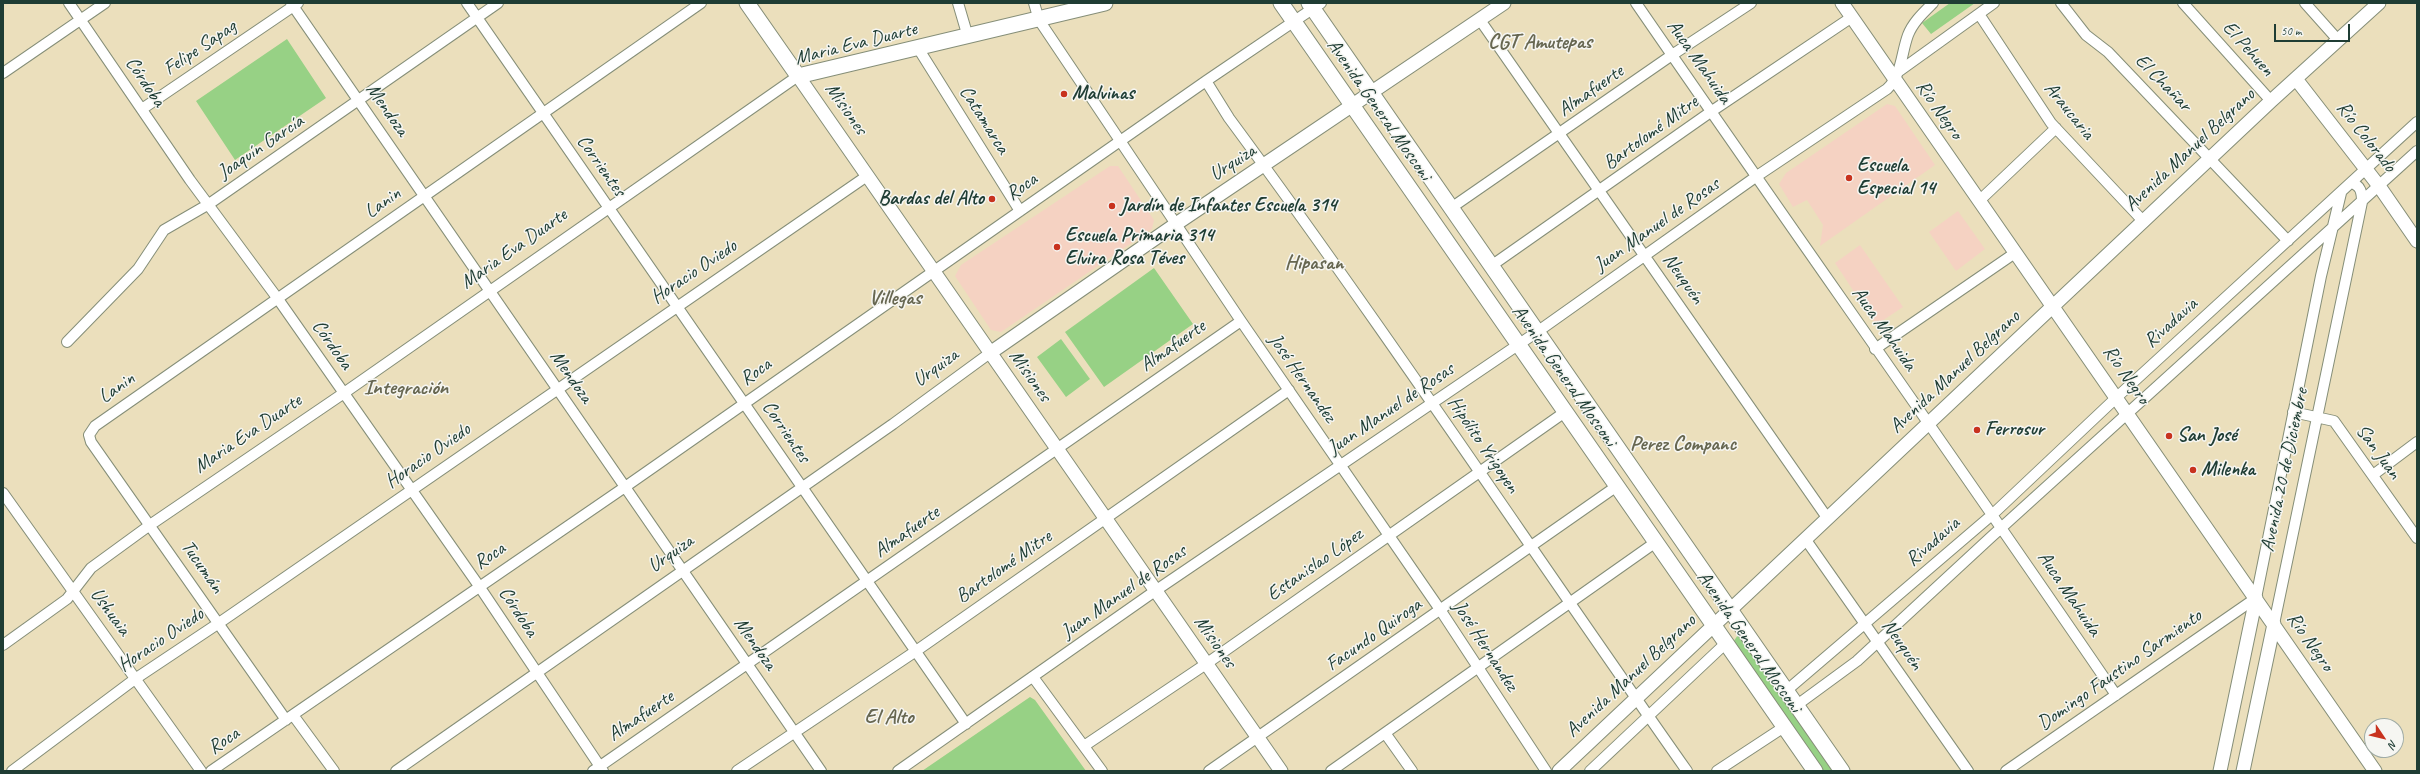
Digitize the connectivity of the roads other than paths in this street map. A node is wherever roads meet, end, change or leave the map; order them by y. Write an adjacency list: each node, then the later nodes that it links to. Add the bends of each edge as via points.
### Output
1 (68, 3): 26 (street, Córdoba)
2 (105, 3): 26 (street)
3 (467, 3): 24 (street, Corrientes)
4 (498, 3): 24 (street, Joaquín García)
5 (701, 3): 45 (street, Lanin)
6 (747, 3): 35 (main road, Misiones)
7 (958, 3): 30 (street)
8 (1034, 3): 27 (street, José Hernandez)
9 (1105, 3): 27 (main road, Maria Eva Duarte)
10 (1281, 3): 29 (main road, Avenida General Mosconi)
11 (1504, 3): 28 (street, Urquiza)
12 (1636, 3): 33 (street, Auca Mahuida)
13 (1751, 3): 33 (street, Almafuerte)
14 (1842, 3): 25 (street, Río Negro)
15 (1933, 3): 36 (street, via 1908,34)
16 (1994, 3): 23 (street, Juan Manuel de Rosas)
17 (2061, 3): 51 (street, El Chañar, via 2086,35 2108,52)
18 (2183, 3): 41 (street, El Pehuen)
19 (2305, 3): 31 (street)
20 (2378, 3): 31 (street, Avenida Manuel Belgrano)
21 (294, 4): 40 (street, Mendoza); 43 (street, Felipe Sapag)
22 (1314, 5): 29 (street, Roca); 39 (main road, Avenida General Mosconi)
23 (1979, 14): 36 (street, Juan Manuel de Rosas); 47 (street, Araucaria)
24 (477, 17): 40 (street, Joaquín García); 45 (street, Corrientes)
25 (1852, 17): 36 (street, Río Negro); 44 (street, Bartolomé Mitre)
26 (81, 20): 34 (street); 43 (street, Córdoba)
27 (1039, 20): 30 (main road, Maria Eva Duarte); 49 (street, José Hernandez)
28 (1480, 20): 39 (street, Urquiza); 48 (street, Neuquén)
29 (1294, 22): 38 (street, Roca); 42 (main road, Avenida General Mosconi)
30 (968, 37): 32 (main road, Maria Eva Duarte)
31 (2338, 40): 37 (street, Avenida Manuel Belgrano)
32 (918, 48): 35 (main road, Maria Eva Duarte); 66 (street, Catamarca)
33 (1672, 55): 44 (street, Auca Mahuida); 48 (street, Almafuerte)
34 (3, 73)
35 (798, 76): 54 (street, Misiones); 64 (street, Maria Eva Duarte)
36 (1897, 77): 55 (street, Juan Manuel de Rosas, via 1887,89); 61 (street, Río Negro)
37 (2296, 79): 41 (street, Avenida Manuel Belgrano); 53 (street, Río Colorado)
38 (1206, 81): 49 (street, Roca); 52 (street, Hipólito Yrigoyen)
39 (1372, 93): 42 (street, Urquiza); 65 (main road, Avenida General Mosconi)
40 (359, 101): 60 (street, Mendoza); 63 (street, Joaquín García)
41 (2271, 101): 51 (street, Avenida Manuel Belgrano)
42 (1353, 106): 52 (street, Urquiza); 83 (main road, Avenida General Mosconi)
43 (142, 109): 63 (street, Córdoba)
44 (1712, 111): 55 (street, Auca Mahuida); 58 (street, Bartolomé Mitre)
45 (544, 114): 60 (street, Lanin); 64 (street, Corrientes)
46 (2417, 122): 53 (street, Rivadavia)
47 (2056, 128): 61 (street); 67 (street, Araucaria)
48 (1561, 134): 58 (street, Neuquén); 65 (street, Almafuerte)
49 (1121, 141): 66 (street, Roca); 68 (street, José Hernandez)
50 (2417, 151): 57 (street, Rivadavia)
51 (2210, 158): 67 (street, Avenida Manuel Belgrano); 71 (street, El Chañar)
52 (1265, 166): 68 (street, Urquiza); 90 (street, Hipólito Yrigoyen)
53 (2366, 169): 56 (street, Rivadavia); 57 (street, Río Colorado)
54 (867, 176): 75 (street, Misiones); 78 (street, Horacio Oviedo)
55 (1757, 176): 73 (street, Juan Manuel de Rosas); 84 (street, Auca Mahuida)
56 (2351, 183): 59 (street, Rivadavia); 62 (street, via 2360,189)
57 (2379, 186): 62 (street, Rivadavia); 70 (street, Río Colorado)
58 (1601, 191): 73 (street, Neuquén); 74 (street, Bartolomé Mitre)
59 (2341, 193): 69 (street, Avenida 20 de Diciembre); 71 (street, Rivadavia)
60 (424, 196): 76 (street, Mendoza); 77 (street, Lanin)
61 (1979, 201): 72 (street, Río Negro)
62 (2362, 202): 69 (street, Rivadavia); 95 (street, Avenida 20 de Diciembre)
63 (209, 204): 77 (street, Córdoba); 82 (street, Joaquín García, via 164,230 138,269)
64 (609, 208): 76 (street, Maria Eva Duarte); 78 (street, Corrientes)
65 (1452, 208): 74 (main road, Avenida General Mosconi)
66 (1020, 211): 75 (street, Roca)
67 (2144, 222): 79 (street, Avenida Manuel Belgrano)
68 (1176, 224): 80 (street, José Hernandez); 85 (street, Urquiza)
69 (2334, 228): 93 (street, Avenida 20 de Diciembre, via 2321,276); 94 (street, Rivadavia)
70 (2417, 240)
71 (2288, 242): 89 (street, Rivadavia)
72 (2015, 253): 79 (street, Río Negro); 84 (street)
73 (1645, 256): 81 (street, Juan Manuel de Rosas); 110 (street, Neuquén)
74 (1491, 266): 81 (main road, Avenida General Mosconi)
75 (932, 271): 85 (street, Misiones); 91 (street, Roca)
76 (489, 290): 86 (street, Mendoza); 88 (street, Maria Eva Duarte)
77 (278, 299): 88 (street, Córdoba); 97 (street, Lanin, via 95,426)
78 (677, 306): 86 (street, Horacio Oviedo); 91 (street, Corrientes)
79 (2054, 306): 89 (street, Río Negro); 96 (street, Avenida Manuel Belgrano)
80 (1241, 321): 87 (street, José Hernandez); 99 (street, Almafuerte)
81 (1537, 332): 83 (street, Juan Manuel de Rosas); 125 (main road, Avenida General Mosconi)
82 (67, 342)
83 (1518, 344): 90 (street, Juan Manuel de Rosas); 92 (main road, Avenida General Mosconi)
84 (1875, 349): 96 (street, Auca Mahuida)
85 (990, 353): 99 (street, Misiones); 105 (street, Urquiza)
86 (557, 389): 104 (street, Mendoza); 106 (street, Horacio Oviedo)
87 (1289, 390): 100 (street, José Hernandez); 109 (street, Bartolomé Mitre)
88 (344, 393): 106 (street, Córdoba); 111 (street, Maria Eva Duarte)
89 (2117, 397): 94 (street, Río Negro); 108 (street, Rivadavia)
90 (1433, 402): 100 (street, Juan Manuel de Rosas); 101 (street, Hipólito Yrigoyen)
91 (744, 403): 104 (street, Roca); 105 (street, Corrientes)
92 (1565, 412): 101 (street, Estanislao López); 103 (main road, Avenida General Mosconi)
93 (2293, 412): 95 (street, San Juan); 123 (street, Avenida 20 de Diciembre)
94 (2128, 413): 112 (street, Rivadavia); 123 (street, Río Negro)
95 (2317, 416): 102 (street, San Juan, via 2334,421); 128 (street, Avenida 20 de Diciembre)
96 (1930, 424): 108 (street, Auca Mahuida); 110 (street, Avenida Manuel Belgrano)
97 (89, 435): 111 (street, Tucumán, via 91,442)
98 (2417, 442): 102 (street)
99 (1056, 449): 109 (street, Misiones); 119 (street, Almafuerte)
100 (1341, 465): 113 (street, José Hernandez); 121 (street, Juan Manuel de Rosas)
101 (1480, 472): 113 (street, Estanislao López); 117 (street, Hipólito Yrigoyen)
102 (2373, 475): 114 (street, San Juan)
103 (1617, 486): 116 (main road, Avenida General Mosconi); 117 (street, Facundo Quiroga)
104 (625, 487): 118 (street, Mendoza); 120 (street, Roca)
105 (801, 487): 118 (street, Urquiza); 119 (street, Corrientes)
106 (411, 489): 120 (street, Córdoba); 127 (street, Horacio Oviedo)
107 (3, 493): 122 (street, Ushuaia)
108 (1993, 514): 112 (street, Auca Mahuida); 129 (street, Rivadavia)
109 (1105, 519): 121 (street, Misiones); 134 (street, Bartolomé Mitre)
110 (1828, 519): 115 (street, Avenida Manuel Belgrano)
111 (150, 525): 122 (street, Maria Eva Duarte, via 91,568); 127 (street, Tucumán)
112 (2001, 527): 131 (street, Rivadavia); 142 (street, Auca Mahuida)
113 (1389, 535): 126 (street, José Hernandez); 135 (street, Estanislao López)
114 (2417, 538)
115 (1806, 540): 125 (street, Avenida Manuel Belgrano); 129 (street, Neuquén)
116 (1656, 542): 124 (street); 130 (main road, Avenida General Mosconi)
117 (1531, 548): 124 (street, Hipólito Yrigoyen); 126 (street, Facundo Quiroga)
118 (682, 570): 136 (street, Mendoza); 138 (street, Urquiza)
119 (866, 582): 134 (street, Corrientes); 136 (street, Almafuerte)
120 (479, 586): 138 (street, Córdoba); 146 (street, Roca)
121 (1156, 591): 135 (street, Misiones); 139 (street, Juan Manuel de Rosas)
122 (73, 592): 133 (street, Maria Eva Duarte); 140 (street, Ushuaia)
123 (2256, 598): 128 (street, Río Negro); 142 (street, Domingo Faustino Sarmiento); 176 (street, Avenida 20 de Diciembre)
124 (1568, 603): 137 (street); 143 (street, Hipólito Yrigoyen)
125 (1730, 610): 130 (street, Avenida Manuel Belgrano); 141 (main road, Avenida General Mosconi)
126 (1441, 611): 137 (street, José Hernandez); 151 (street, Facundo Quiroga)
127 (219, 623): 140 (street, Horacio Oviedo); 146 (street, Tucumán)
128 (2274, 624): 177 (street, Avenida 20 de Diciembre); 178 (street, Río Negro)
129 (1866, 625): 131 (street, Neuquén); 141 (street, Rivadavia)
130 (1714, 626): 132 (main road, Avenida General Mosconi); 143 (street, Avenida Manuel Belgrano)
131 (1878, 640): 144 (street, Rivadavia, via 1857,661); 174 (street, Neuquén)
132 (1726, 643): 145 (street); 148 (main road, Avenida General Mosconi)
133 (3, 645)
134 (916, 651): 147 (street, Corrientes); 149 (street, Bartolomé Mitre)
135 (1206, 664): 151 (street, Misiones); 152 (street, Estanislao López)
136 (748, 666): 149 (street, Mendoza); 153 (street, Almafuerte)
137 (1478, 668): 150 (street); 167 (street, José Hernandez)
138 (536, 674): 153 (street, Córdoba); 159 (street, Urquiza)
139 (1033, 677): 147 (street, Juan Manuel de Rosas); 152 (street)
140 (135, 679): 154 (street, Horacio Oviedo); 156 (street, Ushuaia)
141 (1786, 691): 144 (main road, Avenida General Mosconi)
142 (2116, 695): 175 (street, Domingo Faustino Sarmiento)
143 (1637, 698): 145 (street, Hipólito Yrigoyen); 168 (street, Avenida Manuel Belgrano)
144 (1797, 705): 173 (main road, Avenida General Mosconi)
145 (1648, 716): 169 (street); 170 (street, Hipólito Yrigoyen)
146 (290, 717): 157 (street, Roca); 158 (street, Tucumán)
147 (966, 724): 155 (street, Juan Manuel de Rosas)
148 (1784, 727): 171 (street); 172 (main road, Avenida General Mosconi)
149 (793, 731): 160 (street, Bartolomé Mitre); 161 (street, Mendoza)
150 (1385, 733): 165 (street); 166 (street)
151 (1258, 738): 163 (street, Facundo Quiroga); 164 (street, Misiones)
152 (1084, 746): 162 (street)
153 (599, 769)
154 (17, 770)
155 (901, 770)
156 (201, 771)
157 (211, 771)
158 (334, 771)
159 (396, 771)
160 (737, 771)
161 (821, 771)
162 (1102, 771)
163 (1209, 771)
164 (1281, 771)
165 (1331, 771)
166 (1412, 771)
167 (1546, 771)
168 (1559, 771)
169 (1590, 771)
170 (1687, 771)
171 (1717, 771)
172 (1815, 771)
173 (1842, 771)
174 (1968, 771)
175 (2006, 771)
176 (2220, 771)
177 (2243, 771)
178 (2376, 771)

